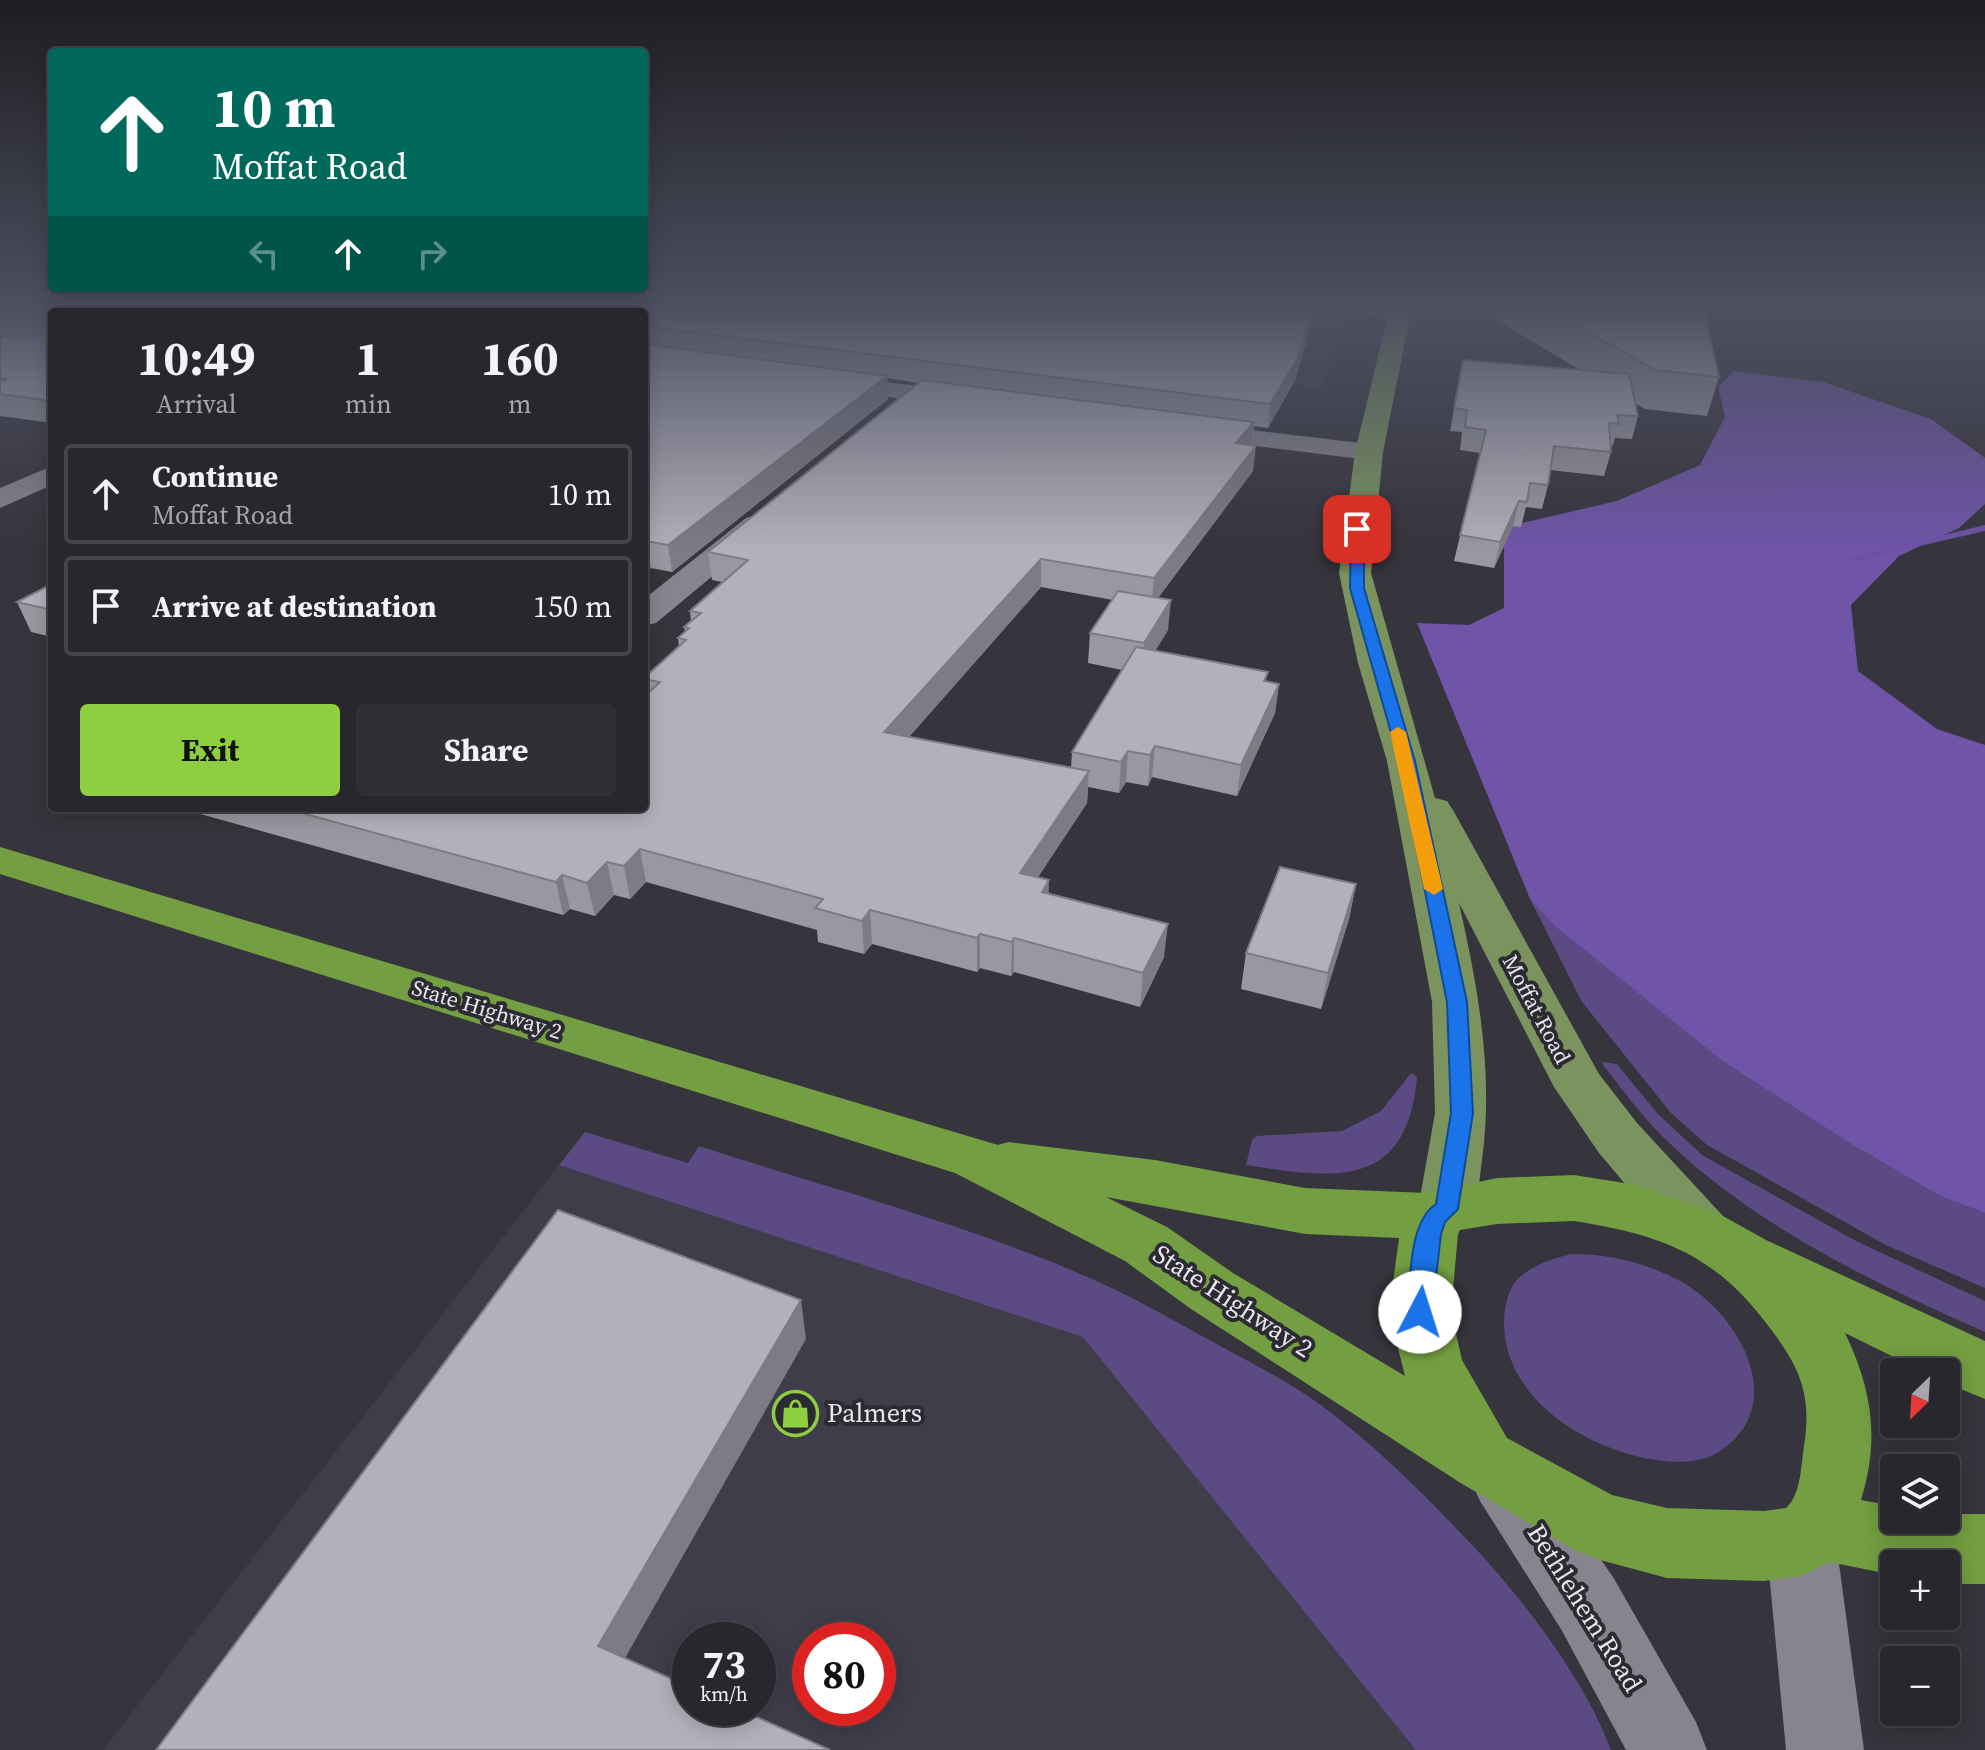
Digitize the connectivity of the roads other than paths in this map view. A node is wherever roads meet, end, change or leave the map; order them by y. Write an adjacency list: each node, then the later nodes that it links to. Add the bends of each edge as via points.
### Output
1 (874, 388): 3 (street)
2 (1383, 388): 7 (main road, Moffat Road)
3 (915, 393): 4 (street); 5 (street)
4 (993, 404)
5 (892, 413)
6 (1165, 427): 7 (street)
7 (1369, 452): 12 (main road, Moffat Road, via 1355,573)
8 (48, 476): 9 (street)
9 (0, 499)
10 (774, 510): 11 (street)
11 (648, 613)
12 (1407, 761): 15 (main road, Moffat Road, via 1457,1002 1462,1113); 16 (main road, Moffat Road, via 1580,1087 1618,1138)
13 (0, 860): 14 (highway, State Highway 2)
14 (974, 1158): 15 (highway, State Highway 2, via 1155,1182 1305,1211); 18 (highway, State Highway 2, via 1146,1244 1212,1291)
15 (1441, 1212): 16 (highway, State Highway 2, via 1497,1201 1574,1198 1637,1208); 18 (highway, via 1423,1267 1420,1312 1442,1389)
16 (1722, 1244): 17 (highway); 19 (highway, via 1768,1279 1803,1321 1832,1373 1840,1425 1833,1481)
17 (1985, 1371)
18 (1490, 1464): 19 (highway, State Highway 2, via 1600,1526 1667,1543 1764,1546); 21 (street, Bethlehem Road, via 1587,1603)
19 (1810, 1534): 20 (highway, via 1937,1549); 22 (street)
20 (1985, 1549)
21 (1668, 1750)
22 (1825, 1750)

